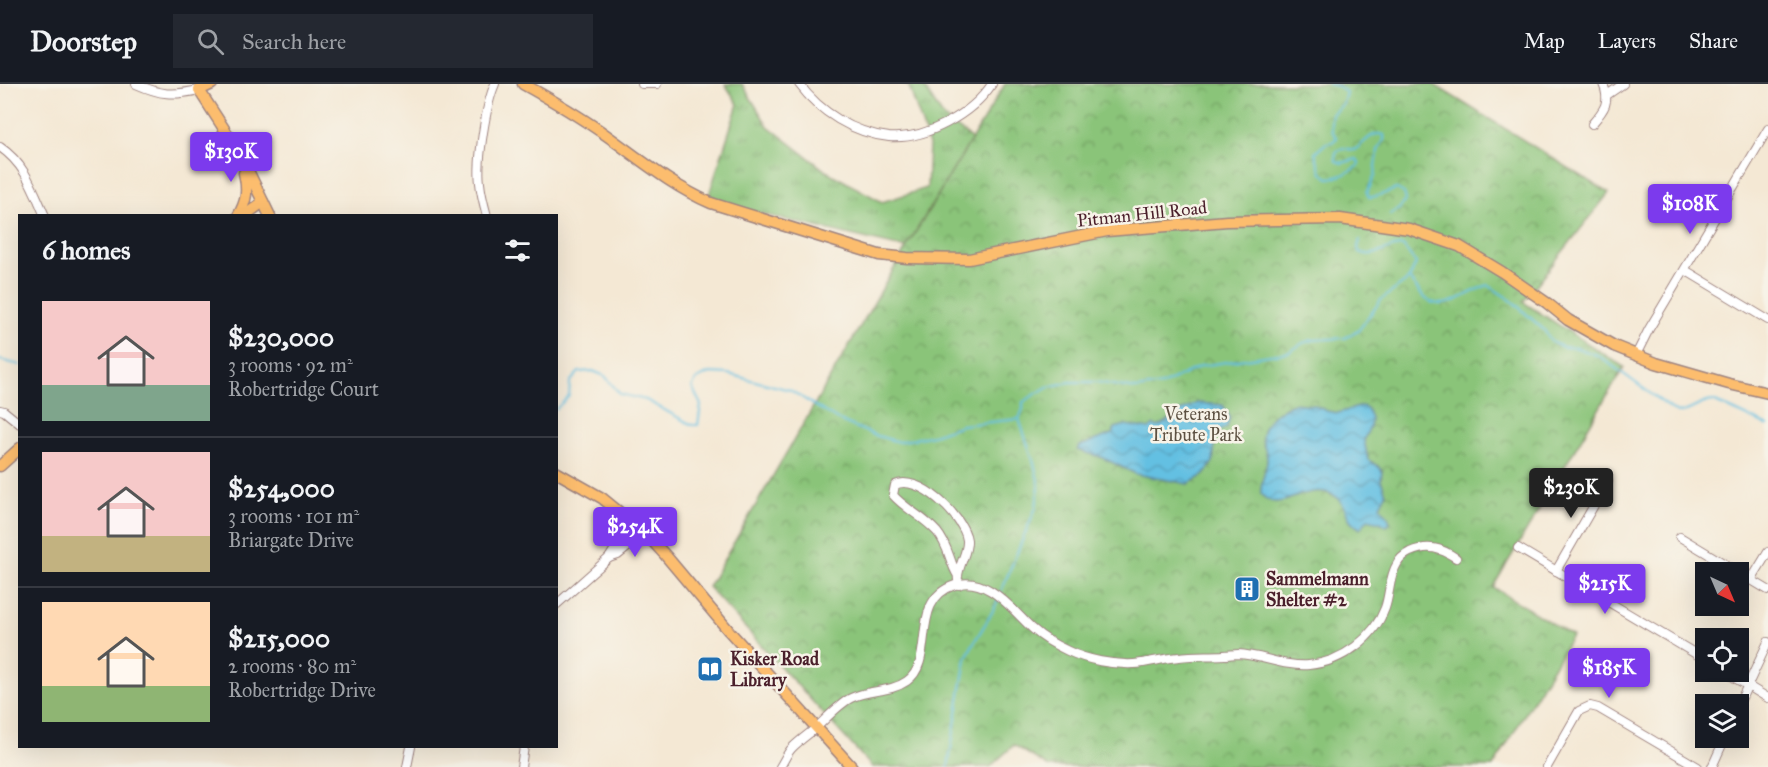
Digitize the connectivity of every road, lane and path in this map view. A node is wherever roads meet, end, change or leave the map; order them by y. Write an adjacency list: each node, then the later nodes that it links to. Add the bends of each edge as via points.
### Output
1 (136, 84): 11 (street, via 177,95)
2 (212, 84): 11 (main road)
3 (495, 84): 23 (street, via 489,97 479,181)
4 (523, 84): 26 (main road, Pitman Hill Road, via 561,105 688,193 879,255 969,259 1107,231 1227,221 1340,219 1409,229 1460,246 1594,336)
5 (642, 84): 6 (street)
6 (657, 84)
7 (799, 84): 8 (street, via 822,108 848,125 890,137 918,134 952,121)
8 (992, 84)
9 (1603, 84): 12 (street)
10 (1623, 84): 12 (street)
11 (197, 86): 17 (main road)
12 (1608, 95): 13 (street)
13 (1592, 124)
14 (1768, 129): 15 (street)
15 (1765, 141): 24 (street)
16 (0, 147): 19 (street, via 22,167)
17 (239, 152): 18 (main road); 20 (main road, via 247,193)
18 (263, 202): 21 (main road); 22 (main road)
19 (44, 214)
20 (239, 214)
21 (247, 214)
22 (269, 214)
23 (487, 214)
24 (1685, 270): 25 (street); 26 (street)
25 (1768, 320)
26 (1636, 355): 27 (main road, Pitman Hill Road)
27 (1768, 393)
28 (0, 410): 29 (street)
29 (18, 422)
30 (18, 450): 31 (main road)
31 (0, 466)
32 (558, 473): 34 (main road, via 602,498)
33 (1608, 481): 39 (street)
34 (638, 533): 43 (street, via 633,543 609,558); 50 (main road, via 666,556)
35 (1680, 537): 41 (street)
36 (1518, 548): 39 (street)
37 (1768, 552): 41 (street)
38 (1456, 558): 40 (street, via 1428,547 1401,558 1385,609 1371,632 1346,653 1320,664 1294,666 1238,654 1132,664 1090,659 1050,642 982,585)
39 (1556, 571): 45 (street)
40 (958, 580): 40 (street, via 967,538 954,516 920,488 906,483 895,485 893,495 924,519 946,545); 50 (street, via 933,602 927,614 920,662 909,680 897,687 850,698)
41 (1751, 580): 42 (street)
42 (1768, 590)
43 (558, 603)
44 (1768, 642): 47 (street)
45 (1695, 653)
46 (1741, 682): 47 (street)
47 (1748, 686): 48 (street); 49 (street)
48 (1744, 694)
49 (1768, 698)
50 (817, 728): 56 (street, via 791,749); 57 (main road)
51 (411, 748): 54 (street)
52 (524, 748): 55 (street)
53 (1721, 748): 60 (street)
54 (407, 767)
55 (521, 767)
56 (780, 767)
57 (852, 767)
58 (1547, 767): 59 (street, via 1579,711 1595,706)
59 (1698, 767)
60 (1712, 767)

